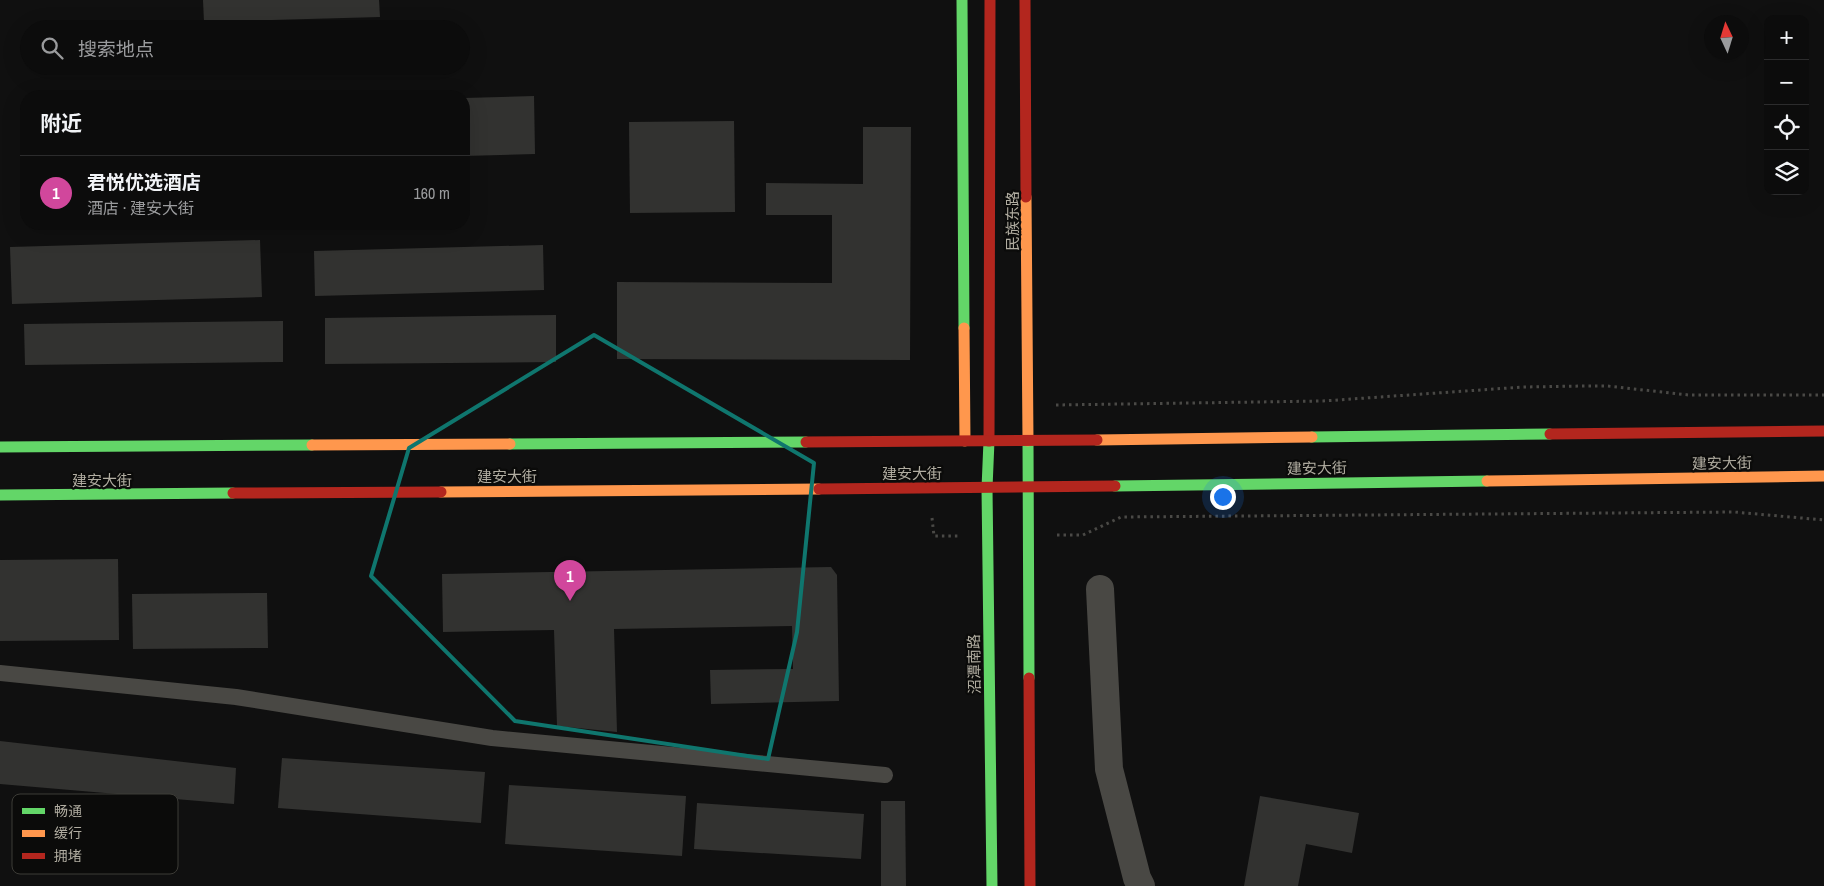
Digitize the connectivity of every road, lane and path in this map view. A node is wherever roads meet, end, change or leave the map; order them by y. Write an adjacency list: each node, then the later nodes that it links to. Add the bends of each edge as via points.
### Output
1 (962, 0): 9 (main road)
2 (990, 0): 7 (main road, 民族东路)
3 (1025, 0): 5 (main road, 民族东路)
4 (1824, 395): 5 (path, via 1689,395 1585,386 1314,401)
5 (1028, 405): 8 (main road, 民族东路)
6 (1824, 431): 8 (main road, 建安大街)
7 (989, 441): 8 (main road, 建安大街); 9 (main road, 建安大街); 13 (main road, 沼潭南路)
8 (1028, 441): 12 (main road)
9 (966, 442): 10 (main road, 建安大街)
10 (0, 447)
11 (1824, 476): 12 (main road, 建安大街)
12 (1027, 487): 13 (main road, 建安大街); 17 (main road)
13 (987, 488): 14 (main road, 建安大街); 18 (main road, 沼潭南路)
14 (0, 495)
15 (925, 518): 18 (path, via 934,518 934,536)
16 (1824, 520): 17 (path, via 1734,512 1121,517 1083,535)
17 (1027, 535): 23 (main road)
18 (987, 536): 22 (main road, 沼潭南路)
19 (1100, 589): 24 (street, via 1110,770)
20 (0, 672): 21 (lane, via 236,697 492,738)
21 (885, 775)
22 (992, 886)
23 (1030, 886)
24 (1141, 886)

